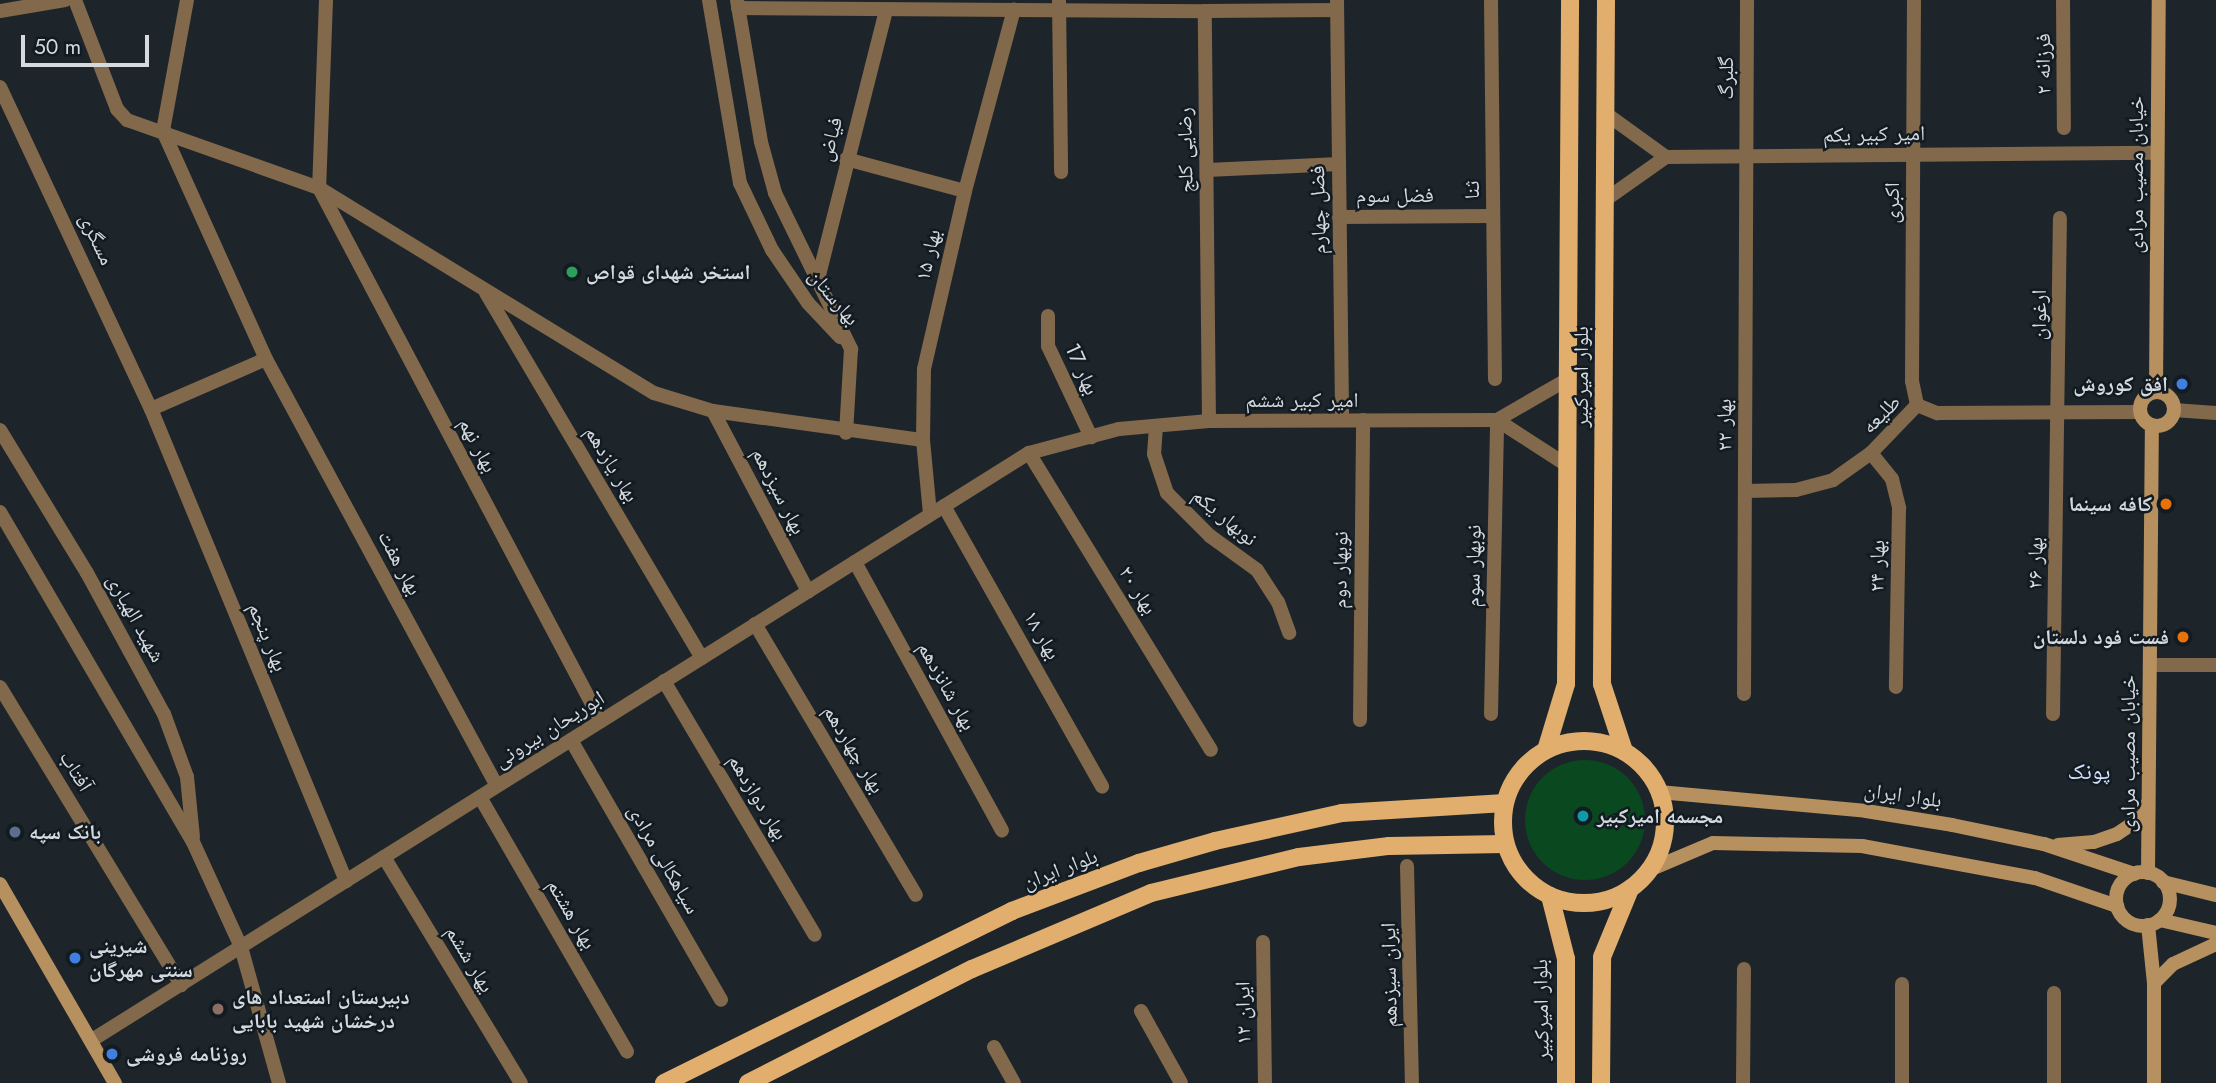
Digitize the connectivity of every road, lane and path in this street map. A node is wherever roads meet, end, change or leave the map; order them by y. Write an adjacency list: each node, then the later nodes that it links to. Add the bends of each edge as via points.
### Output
1 (65, 0): 19 (street)
2 (75, 0): 23 (street, via 117,109 127,120)
3 (187, 0): 23 (street)
4 (326, 0): 32 (street)
5 (709, 0): 41 (street, بهارستان, via 740,183 772,250 808,303)
6 (1491, 0): 35 (street, ثنا)
7 (1570, 0): 44 (main road, بلوار امیرکبیر)
8 (1606, 0): 21 (main road, بلوار امیرکبیر)
9 (1747, 0): 26 (street, گلبرگ)
10 (1914, 0): 25 (street, اکبری)
11 (2063, 0): 22 (street, فرزانه ۲)
12 (2159, 0): 24 (main road, خیابان مصیب مرادی)
13 (737, 4): 17 (street); 38 (street, بهارستان, via 775,193)
14 (1059, 4): 16 (street); 18 (street); 31 (street)
15 (1337, 5): 18 (street); 29 (street, فضل چهارم)
16 (1014, 9): 17 (street); 33 (street, بهار ۱۵)
17 (886, 11): 28 (street, فیاض)
18 (1205, 11): 30 (street, رضایی کلج)
19 (0, 12)
20 (0, 87): 47 (street, مسگری)
21 (1605, 113): 27 (street); 34 (main road, بلوار امیرکبیر)
22 (2064, 128)
23 (163, 131): 32 (street); 42 (street, بهار هفت)
24 (2157, 153): 25 (street, امیر کبیر یکم); 45 (main road, خیابان مصیب مرادی)
25 (1913, 155): 26 (street, امیر کبیر یکم); 46 (street, اکبری, via 1912,381)
26 (1747, 156): 27 (street, امیر کبیر یکم); 66 (street, بهار ۲۲)
27 (1666, 157): 34 (street)
28 (846, 159): 33 (street); 38 (street, فیاض)
29 (1339, 164): 30 (street); 36 (street, فضل چهارم)
30 (1207, 170): 56 (street, رضایی کلج)
31 (1061, 172)
32 (319, 188): 39 (street); 84 (street, بهار نهم)
33 (965, 191): 62 (street, بهار ۱۵, via 924,369)
34 (1605, 200): 88 (main road, بلوار امیرکبیر, via 1602,684)
35 (1493, 216): 36 (street, فضل سوم); 43 (street, ثنا)
36 (1339, 217): 53 (street, فضل چهارم)
37 (2060, 218): 50 (street, ارغوان)
38 (818, 279): 41 (street, بهارستان)
39 (485, 292): 49 (street, via 654,393); 74 (street, بهار یازدهم)
40 (1048, 316): 61 (street, بهار 17, via 1048,346)
41 (850, 349): 60 (street)
42 (266, 359): 47 (street); 89 (street, بهار هفت)
43 (1495, 379)
44 (1568, 379): 55 (street); 65 (main road, بلوار امیرکبیر)
45 (2156, 392): 48 (main road, via 2169,396); 51 (main road, via 2143,398)
46 (1917, 405): 50 (street, طلیعه, via 1937,413); 64 (street, طلیعه)
47 (151, 409): 103 (street, بهار پنجم)
48 (2174, 410): 52 (street); 58 (main road, via 2165,425)
49 (713, 411): 60 (street); 71 (street, بهار سیزدهم)
50 (2059, 412): 51 (street, طلیعه); 82 (street, بهار ۲۶)
51 (2139, 412): 58 (main road)
52 (2216, 413)
53 (1342, 420): 54 (street, امیر کبیر ششم); 56 (street, امیر کبیر ششم)
54 (1363, 420): 55 (street, امیر کبیر ششم); 83 (street, نوبهار دوم)
55 (1497, 420): 65 (street); 81 (street, نوبهار سوم)
56 (1209, 421): 57 (street, امیر کبیر ششم)
57 (1156, 426): 61 (street, امیر کبیر ششم); 73 (street, نوبهار یکم, via 1154,454 1167,493 1210,536 1257,570 1278,602)
58 (2152, 426): 75 (main road, خیابان مصیب مرادی)
59 (0, 430): 96 (street, شهید الهیاری, via 87,573 164,714 187,777)
60 (846, 433): 62 (street)
61 (1091, 437): 63 (street, امیر کبیر ششم)
62 (923, 440): 69 (street, بهار ۱۵)
63 (1029, 453): 67 (street, ابوریحان بیرونی); 86 (street, بهار ۲۰)
64 (1871, 453): 66 (street, طلیعه, via 1833,480 1796,490); 79 (street, بهار ۲۴, via 1892,479 1899,508)
65 (1567, 466): 87 (main road, بلوار امیرکبیر, via 1566,684)
66 (1745, 491): 80 (street, بهار ۲۲)
67 (944, 506): 69 (street, ابوریحان بیرونی); 90 (street, بهار ۱۸)
68 (0, 512): 96 (street, شهید الهیاری)
69 (930, 514): 70 (street, ابوریحان بیرونی)
70 (855, 562): 71 (street, ابوریحان بیرونی); 95 (street, بهار شانزدهم)
71 (808, 592): 72 (street, ابوریحان بیرونی)
72 (755, 624): 74 (street, ابوریحان بیرونی); 107 (street, بهار چهاردهم)
73 (1289, 632)
74 (702, 658): 77 (street, ابوریحان بیرونی)
75 (2150, 664): 76 (street); 93 (main road, خیابان مصیب مرادی)
76 (2216, 665)
77 (664, 681): 84 (street, ابوریحان بیرونی); 113 (street, بهار دوازدهم)
78 (0, 687): 120 (street, آفتاب)
79 (1896, 687)
80 (1744, 694)
81 (1491, 714)
82 (2053, 714)
83 (1360, 720)
84 (601, 721): 85 (street, ابوریحان بیرونی)
85 (571, 740): 89 (street, ابوریحان بیرونی); 122 (street, سیاهکالی مرادی)
86 (1211, 750)
87 (1545, 750): 88 (main road, via 1585,741); 94 (main road, via 1513,781)
88 (1624, 751): 91 (main road, via 1645,769)
89 (498, 786): 92 (street, ابوریحان بیرونی)
90 (1102, 786)
91 (1659, 792): 98 (main road, بلوار ایران, via 1866,811); 101 (main road, via 1665,818 1661,845)
92 (480, 797): 99 (street, ابوریحان بیرونی); 126 (street, بهار هشتم)
93 (2148, 802): 98 (main road, via 2138,820 2117,834 2069,846); 102 (main road, خیابان مصیب مرادی)
94 (1505, 803): 97 (main road); 130 (main road, بلوار ایران, via 1342,813 1139,863 1012,911)
95 (1002, 830)
96 (193, 842): 116 (street, شهید الهیاری)
97 (1505, 844): 109 (main road, via 1530,883); 131 (main road, via 1389,846 1299,857 1151,893 972,969)
98 (2044, 844): 102 (main road, بلوار ایران)
99 (384, 857): 103 (street, ابوریحان بیرونی); 129 (street, یهار ششم)
100 (1407, 866): 135 (street, ایران سیزدهم)
101 (1649, 870): 106 (main road); 110 (main road, via 1713,843 1862,846 2035,878)
102 (2141, 873): 104 (main road); 110 (main road, via 2120,886)
103 (346, 881): 116 (street, ابوریحان بیرونی)
104 (2164, 882): 108 (main road); 111 (main road, via 2170,901)
105 (0, 884): 124 (main road)
106 (1630, 889): 109 (main road, via 1605,901 1577,903); 137 (main road, via 1602,957)
107 (916, 895)
108 (2216, 895)
109 (1550, 896): 136 (main road, بلوار امیرکبیر, via 1566,959)
110 (2117, 906): 111 (main road, via 2132,924)
111 (2154, 923): 112 (main road); 118 (main road)
112 (2216, 933)
113 (815, 935)
114 (1263, 942): 134 (street, ایران ۱۲)
115 (2216, 944): 118 (main road, via 2173,964)
116 (241, 947): 120 (street, ابوریحان بیرونی); 128 (street, شهید الهیاری)
117 (1744, 969): 138 (street)
118 (2154, 983): 141 (main road)
119 (1902, 984): 139 (street)
120 (181, 985): 124 (street, ابوریحان بیرونی)
121 (2054, 993): 140 (street)
122 (721, 1000)
123 (1141, 1011): 133 (street)
124 (92, 1041): 127 (main road)
125 (994, 1047): 132 (street)
126 (627, 1052)
127 (115, 1083)
128 (279, 1083)
129 (521, 1083)
130 (664, 1083)
131 (748, 1083)
132 (1014, 1083)
133 (1181, 1083)
134 (1265, 1083)
135 (1412, 1083)
136 (1566, 1083)
137 (1601, 1083)
138 (1743, 1083)
139 (1902, 1083)
140 (2054, 1083)
141 (2154, 1083)

